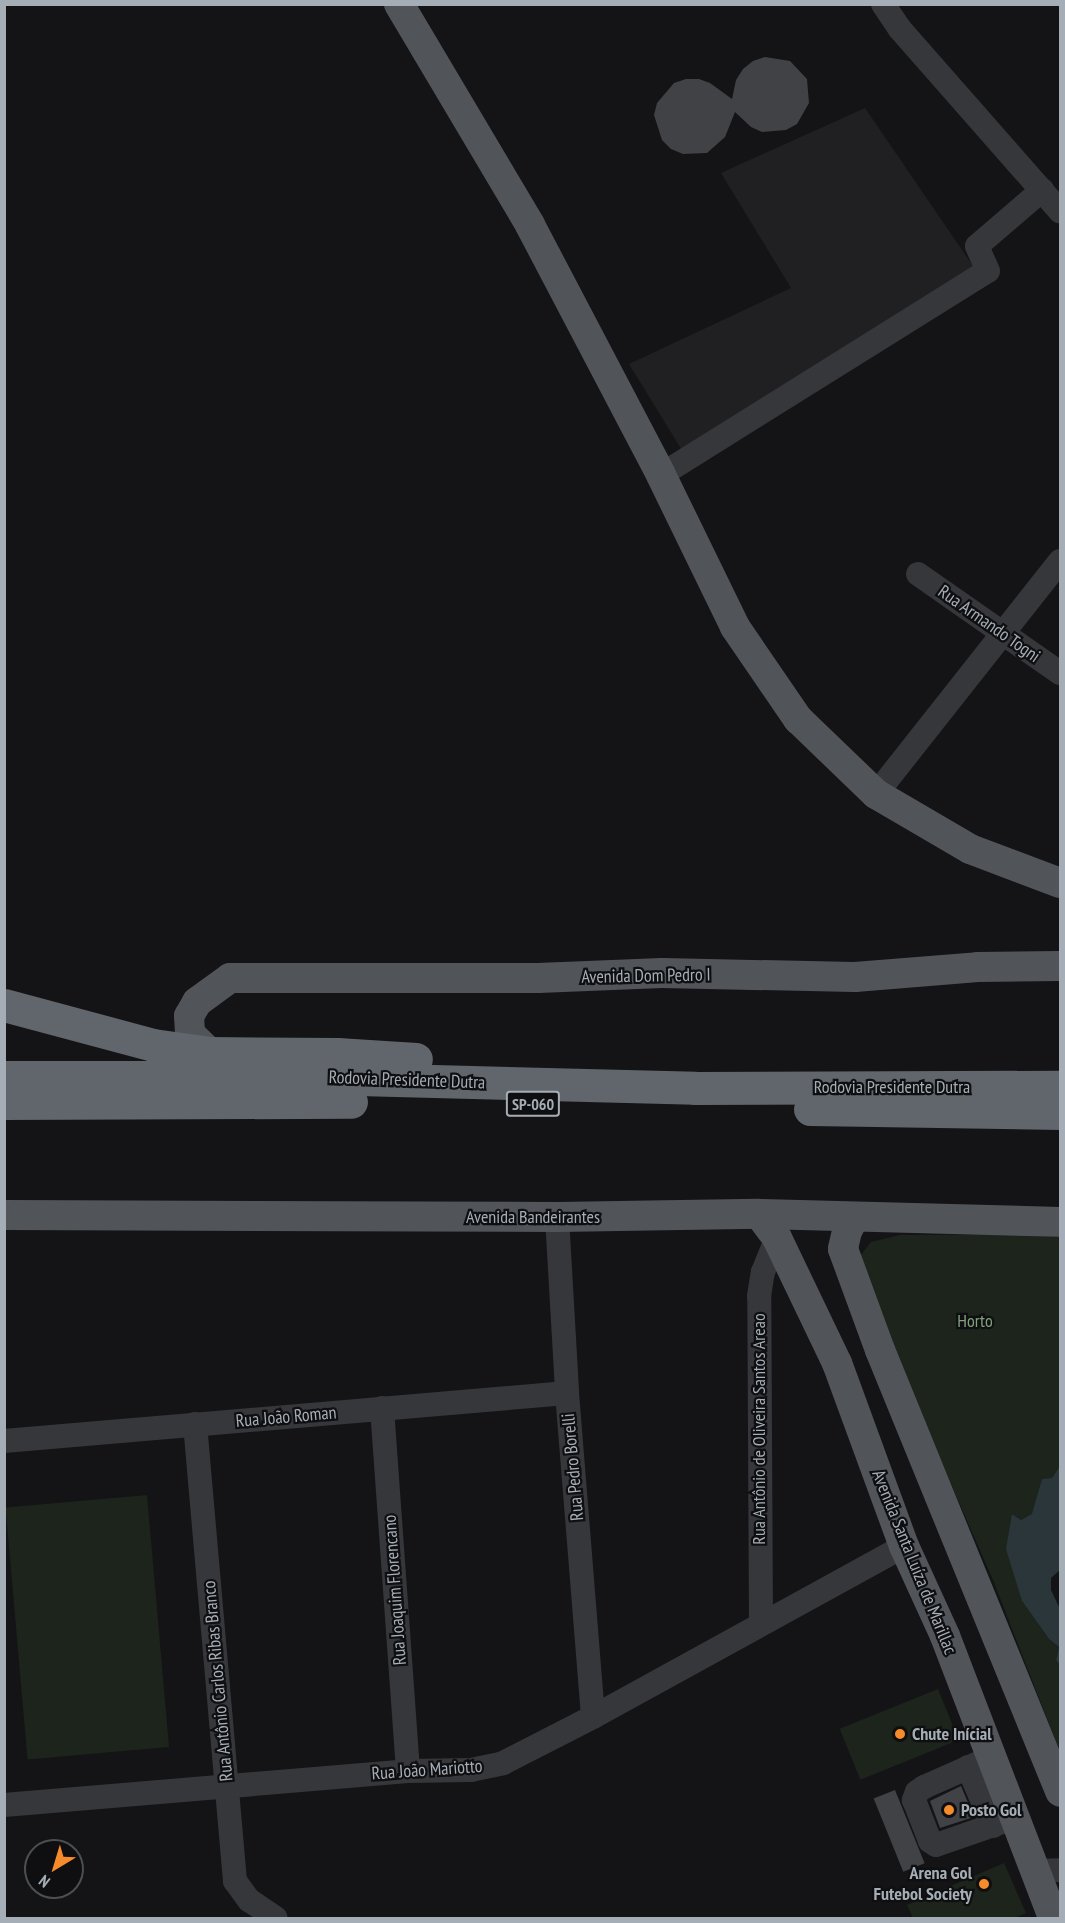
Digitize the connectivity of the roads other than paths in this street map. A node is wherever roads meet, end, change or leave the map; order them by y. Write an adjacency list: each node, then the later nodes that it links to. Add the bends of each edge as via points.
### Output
1 (399, 4): 5 (main road, via 530,225)
2 (883, 4): 3 (street, via 899,28)
3 (1042, 190): 4 (street); 5 (street, via 978,246 988,271)
4 (1060, 211)
5 (661, 476): 10 (main road, via 735,627 798,719)
6 (1060, 561): 8 (street)
7 (918, 574): 8 (street, Rua Armando Togni)
8 (1003, 634): 9 (street, Rua Armando Togni); 10 (street)
9 (1060, 672)
10 (876, 794): 11 (main road, via 970,849)
11 (1060, 883)
12 (1060, 966): 14 (main road, Avenida Dom Pedro I, via 978,967 855,977 662,973 538,978 230,978 197,1002 189,1016 190,1034)
13 (4, 1005): 14 (highway, via 153,1045)
14 (210, 1053): 16 (highway, via 337,1054)
15 (4, 1077): 16 (highway, Rodovia Presidente Dutra / SP-060, via 282,1077 695,1088)
16 (801, 1086): 17 (highway, Rodovia Presidente Dutra / SP-060)
17 (1060, 1088)
18 (4, 1103): 19 (highway, Rodovia Presidente Dutra / SP-060, via 286,1101)
19 (1060, 1113)
20 (759, 1214): 22 (main road, Avenida Bandeirantes); 23 (main road, Avenida Bandeirantes); 25 (main road, Avenida Santa Luíza de Marillac)
21 (4, 1215): 22 (main road, Avenida Bandeirantes)
22 (557, 1217): 28 (street, Rua Pedro Borelli)
23 (854, 1218): 24 (main road, Avenida Bandeirantes); 26 (main road, via 843,1249)
24 (1060, 1222)
25 (777, 1238): 27 (main road, Avenida Santa Luíza de Marillac); 33 (street, Rua Antônio de Oliveira Santos Areao, via 763,1272 759,1296)
26 (880, 1350): 27 (main road, via 854,1346); 38 (main road)
27 (837, 1363): 32 (main road, Avenida Santa Luíza de Marillac)
28 (567, 1393): 29 (street, Rua João Roman); 34 (street, Rua Pedro Borelli)
29 (382, 1408): 30 (street, Rua João Roman); 36 (street, Rua Joaquim Florencano)
30 (195, 1424): 31 (street, Rua João Roman); 37 (street, Rua Antônio Carlos Ribas Branco)
31 (4, 1441)
32 (904, 1545): 33 (street, Rua João Mariotto); 35 (main road, Avenida Santa Luíza de Marillac, via 945,1636)
33 (761, 1624): 34 (street, Rua João Mariotto)
34 (593, 1717): 36 (street, Rua João Mariotto, via 503,1763 471,1770)
35 (980, 1762): 40 (main road, Avenida Santa Luíza de Marillac); 40 (street, via 917,1792 914,1800 930,1841 942,1844)
36 (408, 1771): 37 (street, Rua João Mariotto)
37 (227, 1786): 39 (street, Rua João Mariotto); 42 (street, Rua Antônio Carlos Ribas Branco, via 235,1881 249,1900)
38 (1060, 1792)
39 (4, 1805)
40 (1004, 1822): 41 (main road, Avenida Santa Luíza de Marillac)
41 (1048, 1870): 43 (main road, Avenida Santa Luíza de Marillac)
42 (276, 1918)
43 (1053, 1918)

